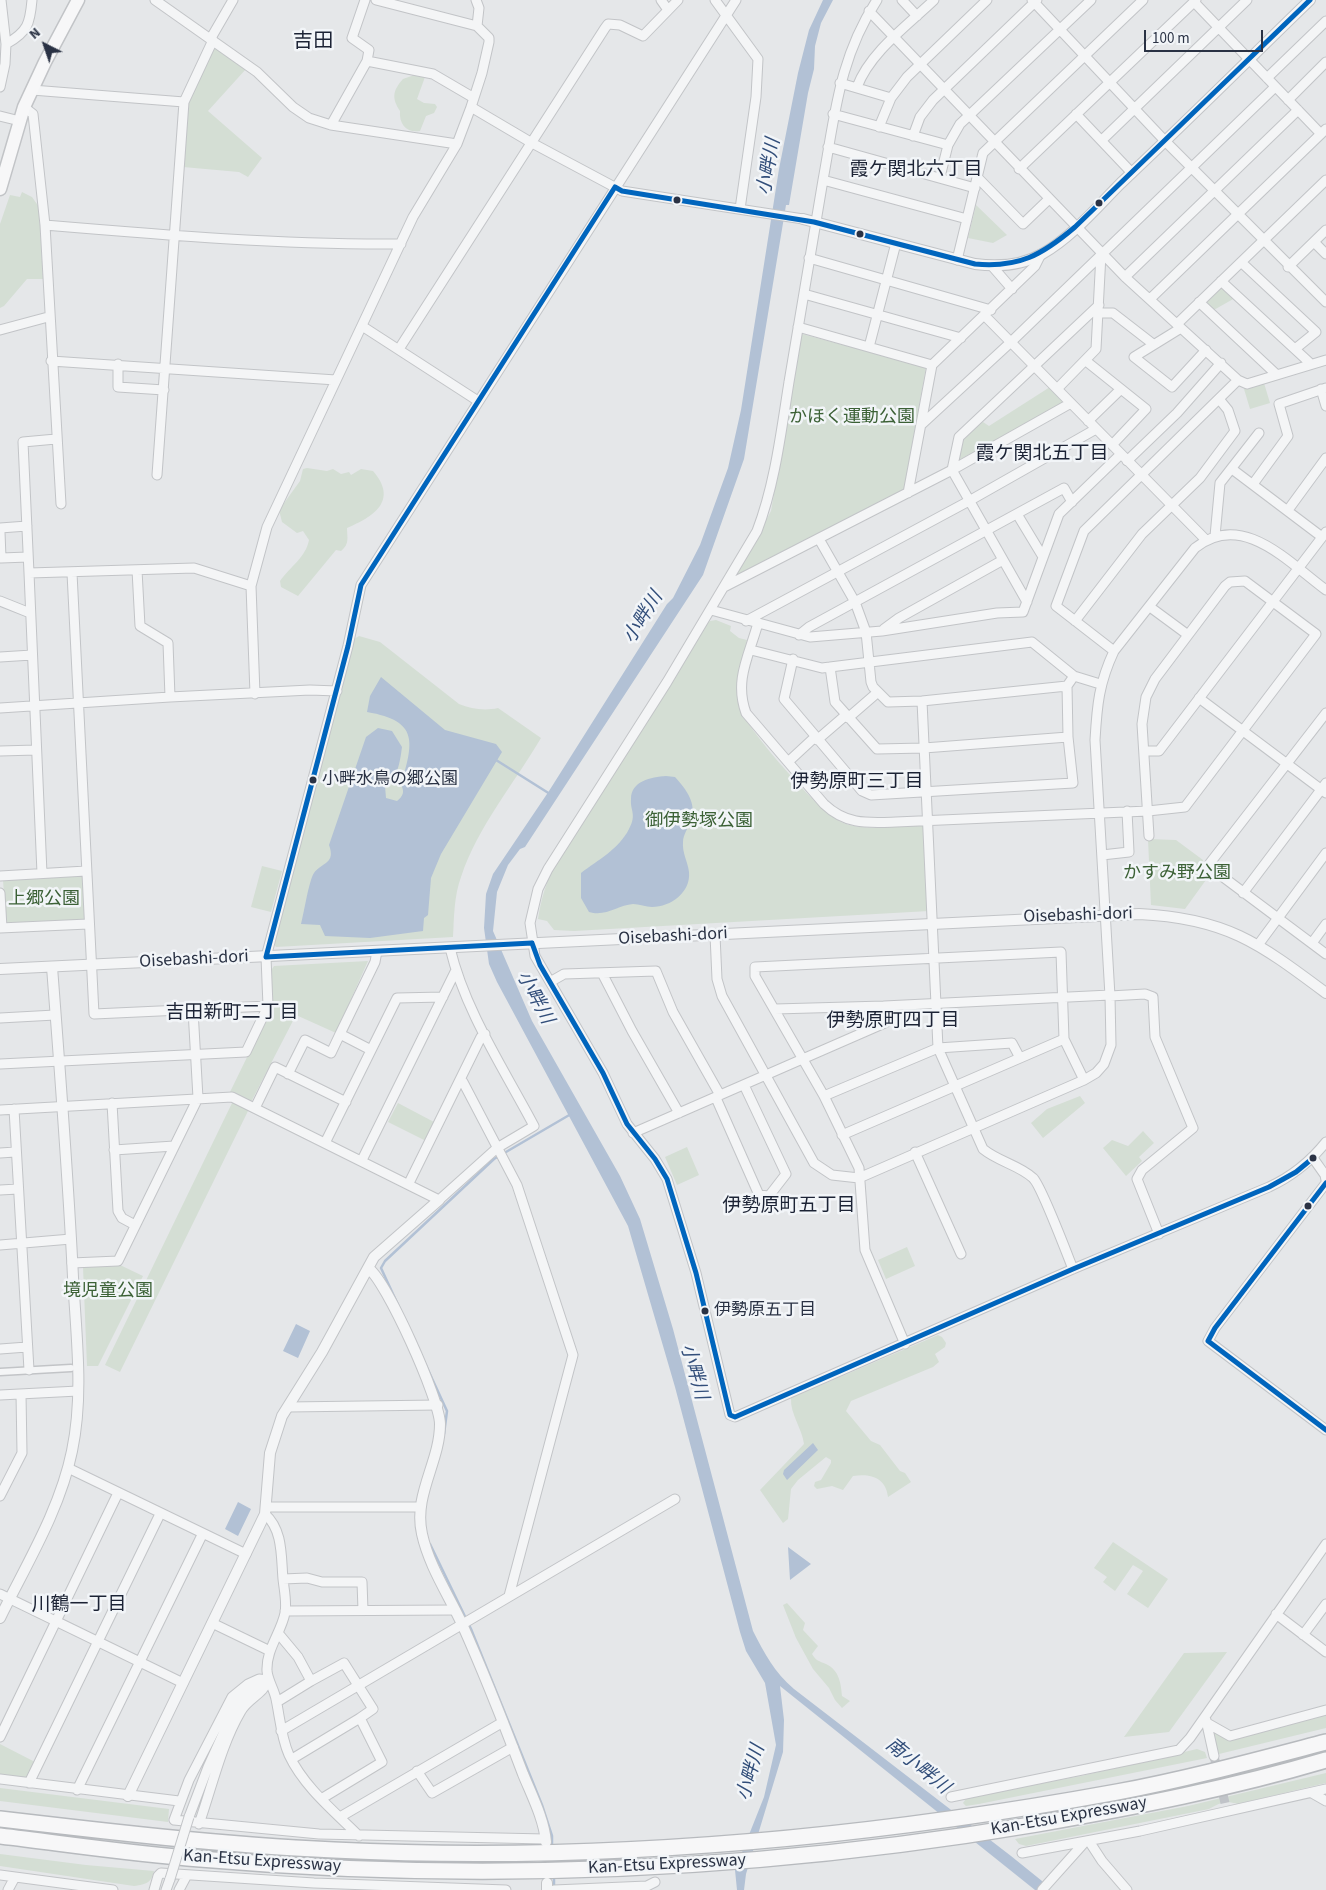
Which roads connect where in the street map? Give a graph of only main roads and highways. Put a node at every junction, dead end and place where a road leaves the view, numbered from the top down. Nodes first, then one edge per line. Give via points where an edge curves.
1 (78, 0) edge
2 (0, 189) edge
3 (1326, 1742) edge
4 (1326, 1760) edge
5 (0, 1819) edge
6 (0, 1836) edge

1 - 2 main road via 24,107
3 - 5 highway, Kan-Etsu Expressway via 1120,1791 971,1816 874,1830 646,1849 438,1853 335,1850 221,1843
4 - 6 highway, Kan-Etsu Expressway via 1111,1811 991,1832 766,1860 648,1868 334,1867 201,1859

